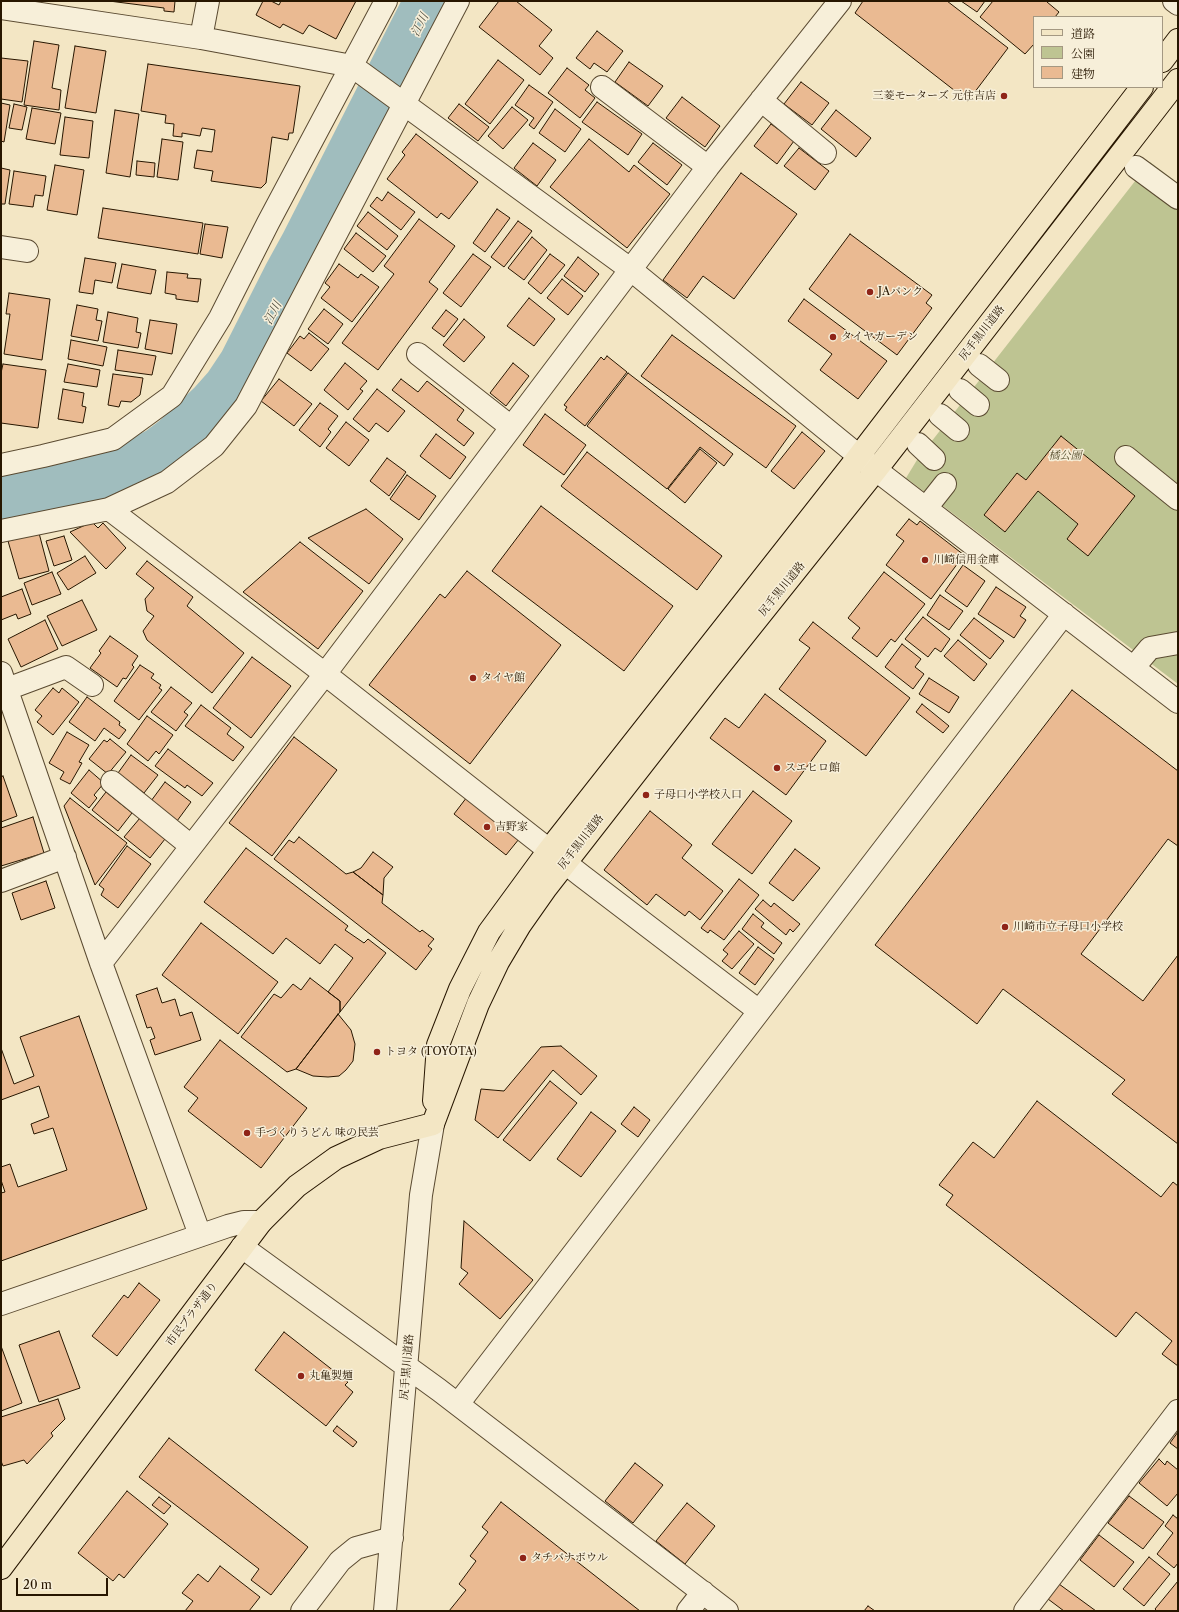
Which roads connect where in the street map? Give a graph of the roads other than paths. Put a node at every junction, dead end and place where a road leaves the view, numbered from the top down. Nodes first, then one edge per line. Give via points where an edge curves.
1 (208, 1) edge
2 (386, 1) edge
3 (458, 1) edge
4 (840, 1) edge
5 (1174, 1) edge
6 (1178, 4) edge
7 (1, 8) edge
8 (201, 38) junction
9 (1178, 40) edge
10 (1163, 60) edge
11 (352, 66) junction
12 (1178, 80) edge
13 (602, 87) dead end
14 (1141, 88) edge
15 (761, 100) junction
16 (405, 104) junction
17 (825, 153) dead end
18 (708, 167) junction
19 (1136, 167) dead end
20 (1178, 198) edge
21 (1, 246) edge
22 (27, 251) dead end
23 (630, 269) junction
24 (418, 354) dead end
25 (979, 365) dead end
26 (998, 380) dead end
27 (960, 390) dead end
28 (978, 405) dead end
29 (940, 415) dead end
30 (511, 427) junction
31 (958, 430) dead end
32 (918, 444) dead end
33 (859, 456) junction
34 (1126, 457) dead end
35 (934, 458) dead end
36 (1, 465) edge
37 (876, 470) junction
38 (944, 484) dead end
39 (1178, 499) edge
40 (926, 508) junction
41 (109, 509) junction
42 (1, 531) edge
43 (1064, 614) junction
44 (1178, 643) edge
45 (1134, 667) junction
46 (325, 674) junction
47 (4, 681) edge
48 (92, 685) dead end
49 (1178, 702) edge
50 (112, 782) dead end
51 (191, 846) junction
52 (557, 856) junction
53 (65, 857) junction
54 (1, 881) edge
55 (101, 963) junction
56 (760, 1012) junction
57 (433, 1124) junction
58 (262, 1222) junction
59 (200, 1235) junction
60 (242, 1247) junction
61 (1, 1304) edge
62 (407, 1366) junction
63 (458, 1404) junction
64 (1178, 1412) edge
65 (392, 1538) junction
66 (1, 1568) edge
67 (702, 1592) junction
68 (302, 1611) edge
69 (385, 1611) edge
70 (688, 1611) edge
71 (727, 1611) edge
72 (1026, 1611) edge

1 - 8 street
2 - 11 street
3 - 16 street
4 - 15 street
5 - 6 street
7 - 8 street
8 - 11 street
9 - 10 main road
11 - 16 street
11 - 36 street via 220,318 172,396 112,439
12 - 37 main road, 尻手黒川道路
13 - 18 street
14 - 33 main road, 尻手黒川道路
15 - 17 street
15 - 18 street
16 - 23 street
16 - 41 street via 246,406 214,446 168,482
18 - 23 street
19 - 20 street
21 - 22 street
23 - 30 street
23 - 33 street
24 - 30 street
25 - 26 street
27 - 28 street
29 - 31 street
30 - 46 street
32 - 35 street
33 - 37 street
33 - 52 main road, 尻手黒川道路
34 - 39 street
37 - 40 street
37 - 52 main road, 尻手黒川道路
38 - 40 street
40 - 43 street
41 - 42 street
41 - 46 street
43 - 45 street
43 - 56 street
44 - 45 street via 1150,648
45 - 49 street
46 - 51 street
46 - 52 street
47 - 48 street via 66,667
47 - 53 street
50 - 51 street
51 - 55 street
52 - 56 street
52 - 57 main road, 尻手黒川道路 via 489,932 460,990 438,1045
53 - 54 street
53 - 55 street
55 - 59 street
56 - 63 street
57 - 58 main road, 市民プラザ通り via 379,1138 336,1158 297,1186
57 - 62 street, 尻手黒川道路 via 421,1196
58 - 59 street via 244,1222
58 - 60 main road, 市民プラザ通り
59 - 61 street
60 - 62 street
60 - 66 main road, 市民プラザ通り
62 - 63 street
62 - 65 street, 尻手黒川道路
63 - 67 street
64 - 72 street
65 - 68 street via 356,1548 340,1561
65 - 69 street, 尻手黒川道路
67 - 70 street
67 - 71 street

